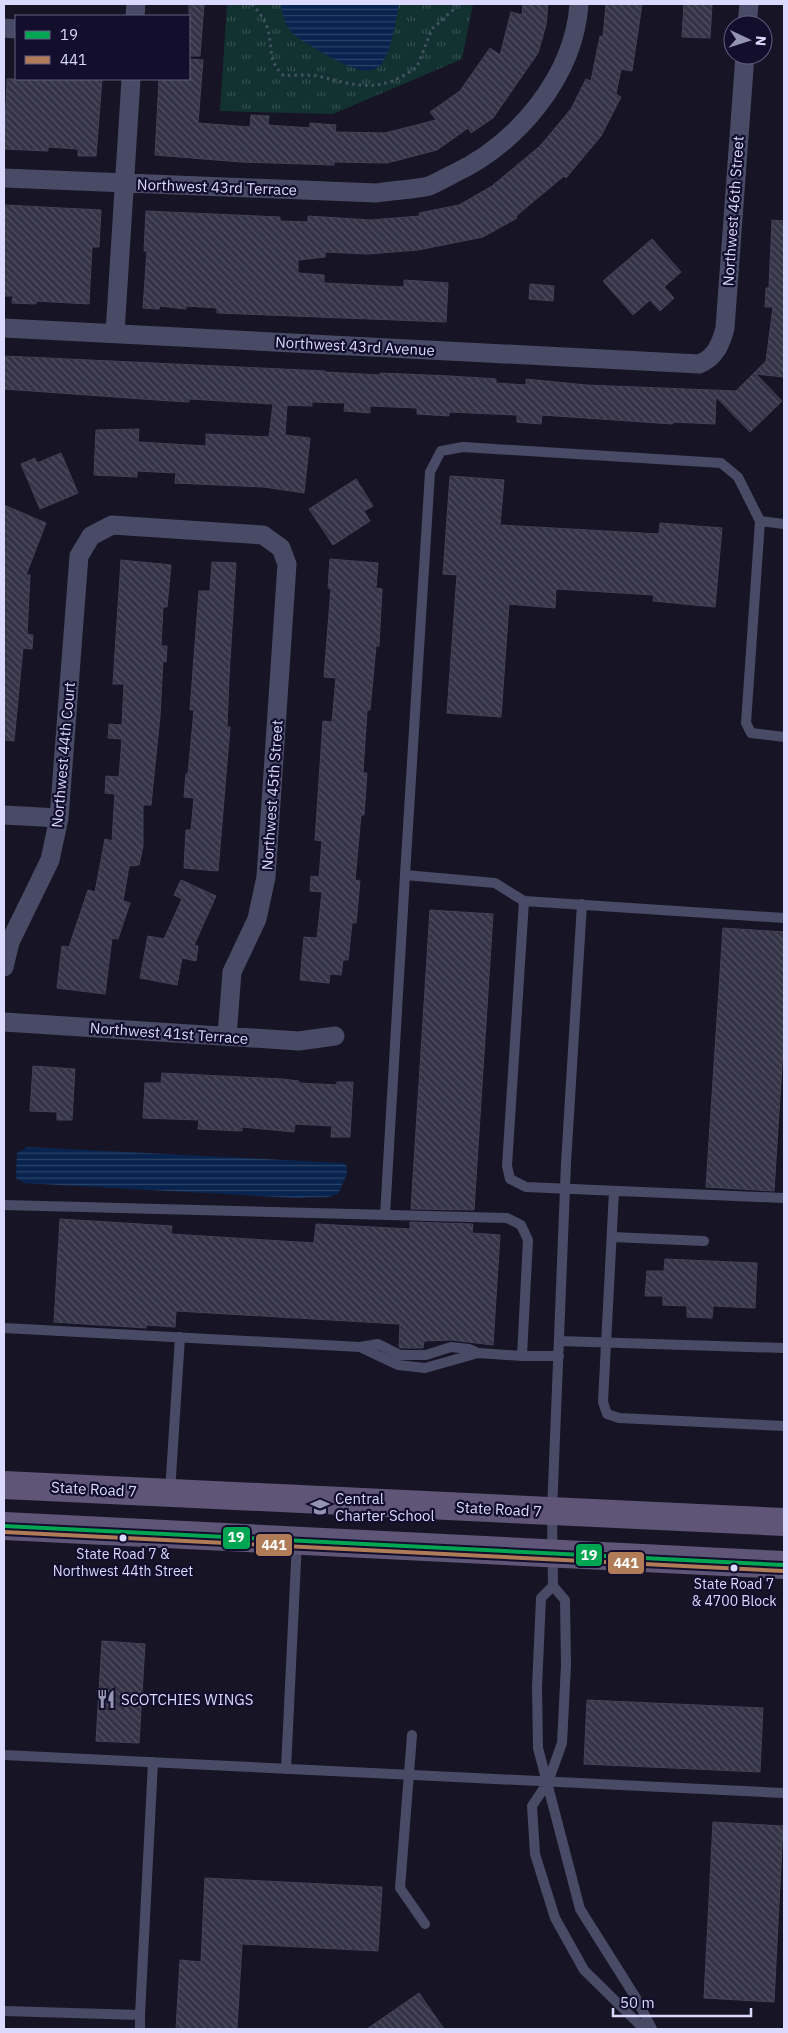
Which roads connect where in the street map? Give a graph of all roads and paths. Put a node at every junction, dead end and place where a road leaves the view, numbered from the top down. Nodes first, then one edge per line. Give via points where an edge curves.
1 (252, 4) edge
2 (457, 4) edge
3 (579, 4) edge
4 (744, 65) edge
5 (131, 80) edge
6 (4, 178) edge
7 (125, 184) junction
8 (4, 328) edge
9 (115, 333) junction
10 (706, 362) joint
11 (760, 521) junction
12 (784, 524) edge
13 (281, 548) joint
14 (784, 737) edge
15 (4, 815) edge
16 (59, 818) junction
17 (405, 875) junction
18 (524, 901) junction
19 (582, 904) junction
20 (784, 918) edge
21 (4, 967) edge
22 (4, 1022) edge
23 (227, 1036) junction
24 (335, 1036) dead end
25 (565, 1189) junction
26 (614, 1191) junction
27 (784, 1198) edge
28 (4, 1205) edge
29 (385, 1215) junction
30 (612, 1237) junction
31 (704, 1241) dead end
32 (4, 1328) edge
33 (180, 1337) junction
34 (559, 1340) junction
35 (606, 1342) junction
36 (784, 1348) edge
37 (522, 1356) junction
38 (559, 1356) junction
39 (784, 1426) edge
40 (4, 1485) edge
41 (170, 1493) junction
42 (552, 1512) junction
43 (784, 1522) edge
44 (4, 1526) edge
45 (297, 1540) junction
46 (552, 1553) junction
47 (784, 1565) edge
48 (553, 1586) junction
49 (412, 1735) dead end
50 (4, 1755) edge
51 (154, 1762) junction
52 (286, 1769) junction
53 (409, 1775) junction
54 (548, 1782) junction
55 (784, 1793) edge
56 (425, 1924) dead end
57 (4, 2011) edge
58 (140, 2015) junction
59 (140, 2029) edge
60 (644, 2029) edge
61 (652, 2029) edge

1 - 2 path via 268,29 274,67 283,75 316,76 352,86 389,82 417,67 432,28
3 - 7 street, Northwest 43rd Terrace via 569,50 548,92 514,134 476,164 429,186 376,193
4 - 10 street, Northwest 46th Street via 725,328 718,349
5 - 7 street
6 - 7 street, Northwest 43rd Terrace
7 - 9 street
8 - 9 street, Northwest 43rd Avenue
9 - 10 street, Northwest 43rd Avenue via 684,365
11 - 12 lane
11 - 14 lane via 746,723 751,733
11 - 17 lane via 738,477 721,463 463,447 441,450 430,472
13 - 16 street, Northwest 44th Court via 264,535 112,525 91,536 79,556
13 - 23 street, Northwest 45th Street via 287,564 266,877 257,919 232,972
15 - 16 street
16 - 21 street, Northwest 44th Court via 50,860 10,942
17 - 18 lane via 495,883
17 - 29 lane
18 - 19 lane
18 - 25 lane via 507,1166 510,1180 526,1187
19 - 20 lane
19 - 25 lane
22 - 23 street, Northwest 41st Terrace
23 - 24 street, Northwest 41st Terrace via 299,1041
25 - 26 lane
25 - 34 lane
26 - 27 lane
26 - 30 lane
28 - 29 lane
29 - 37 lane via 506,1218 521,1225 528,1240
30 - 31 lane
30 - 35 lane
32 - 33 lane
33 - 37 lane via 360,1347 398,1365 425,1368 478,1353
33 - 41 lane
34 - 35 lane
34 - 38 lane
35 - 36 lane
35 - 39 lane via 603,1402 607,1414 619,1418
37 - 38 lane
38 - 42 lane
40 - 41 main road, State Road 7
41 - 42 main road, State Road 7
42 - 43 main road, State Road 7
42 - 46 lane
44 - 45 main road
45 - 46 main road
45 - 52 lane
46 - 47 main road
46 - 48 lane
48 - 54 lane via 541,1598 537,1687 538,1748
48 - 54 lane via 565,1600 566,1665 562,1743
49 - 53 lane
50 - 51 lane
51 - 52 lane
51 - 58 lane
52 - 53 lane
53 - 54 lane
53 - 56 lane via 400,1888
54 - 55 lane
54 - 60 lane via 532,1806 535,1854 555,1918 584,1970
54 - 61 lane via 580,1909
57 - 58 lane
58 - 59 lane

